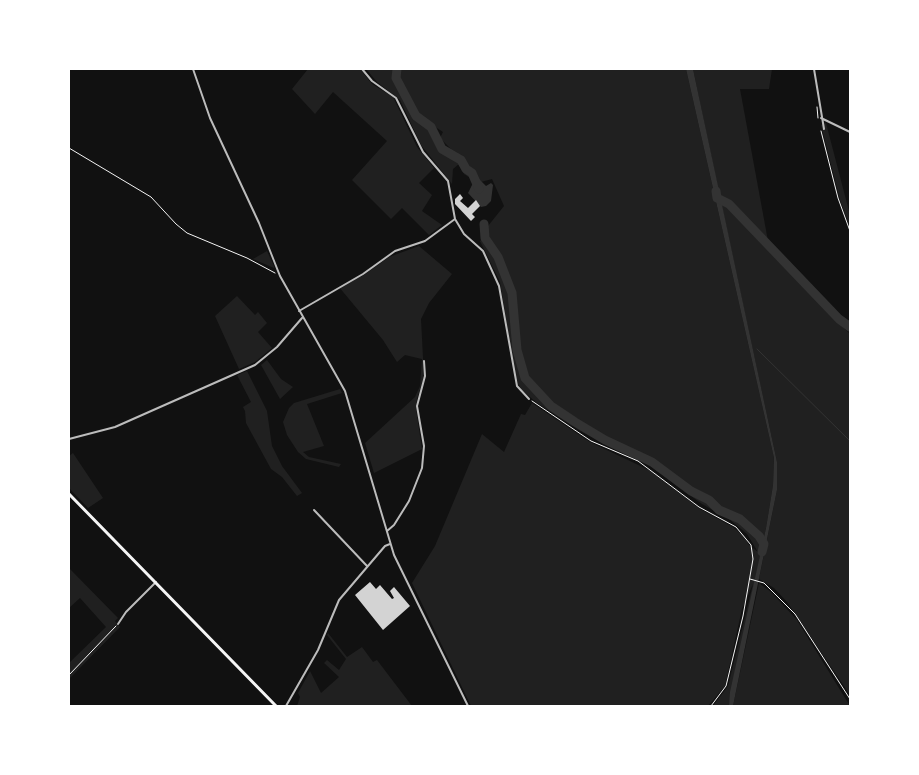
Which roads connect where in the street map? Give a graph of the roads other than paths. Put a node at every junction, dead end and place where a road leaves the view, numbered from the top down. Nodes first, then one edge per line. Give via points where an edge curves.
1 (193, 69) edge
2 (362, 69) edge
3 (814, 69) edge
4 (821, 118) junction
5 (824, 129) dead end
6 (850, 132) edge
7 (455, 219) junction
8 (299, 311) junction
9 (302, 317) junction
10 (424, 361) dead end
11 (529, 399) road end
12 (69, 439) edge
13 (69, 494) edge
14 (314, 510) dead end
15 (386, 532) junction
16 (390, 544) junction
17 (367, 566) junction
18 (156, 582) junction
19 (118, 624) road end
20 (276, 706) edge
21 (286, 706) edge
22 (468, 706) edge

1 - 8 street via 210,118 259,222 280,276
2 - 7 street via 372,81 396,98 422,152 448,181
3 - 4 street
4 - 5 street
4 - 6 street
7 - 8 street via 425,241 396,251
7 - 11 street via 464,234 483,251 499,286 517,386
8 - 9 street
9 - 12 street via 277,347 255,365 115,427
9 - 15 street via 345,391 380,502
10 - 15 street via 425,376 418,406 424,446 422,468 409,501
13 - 18 main road
14 - 17 street
15 - 16 street
16 - 17 street
16 - 22 street
17 - 21 street via 334,609 318,650
18 - 19 street
18 - 20 main road

